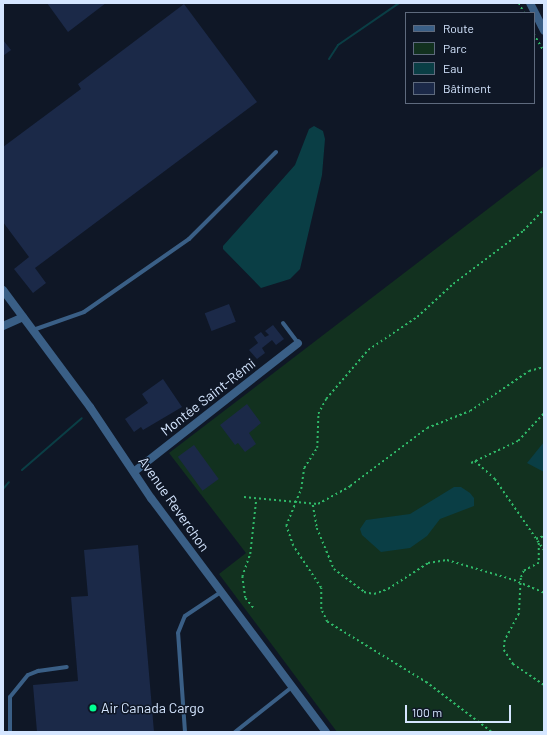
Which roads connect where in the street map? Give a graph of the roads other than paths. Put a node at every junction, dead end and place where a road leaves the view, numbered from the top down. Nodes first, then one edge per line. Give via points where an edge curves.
1 (530, 3) edge
2 (534, 12) edge
3 (535, 13) edge
4 (544, 31) edge
5 (276, 152) dead end
6 (3, 290) edge
7 (24, 317) junction
8 (283, 322) dead end
9 (3, 326) edge
10 (33, 330) junction
11 (298, 342) joint
12 (135, 471) junction
13 (221, 592) junction
14 (67, 667) dead end
15 (292, 687) junction
16 (10, 732) edge
17 (185, 732) edge
18 (235, 732) edge
19 (326, 732) edge

1 - 2 street
3 - 4 street
5 - 10 lane via 189,239 84,312
6 - 7 street, Avenue Reverchon
7 - 9 street
7 - 10 street, Avenue Reverchon
8 - 11 lane
10 - 12 street, Avenue Reverchon
11 - 12 street, Montée Saint-Rémi
12 - 13 street, Avenue Reverchon
13 - 15 street, Avenue Reverchon
13 - 17 lane via 185,616 178,633
14 - 16 lane via 28,675 10,697
15 - 18 lane
15 - 19 street, Avenue Reverchon

